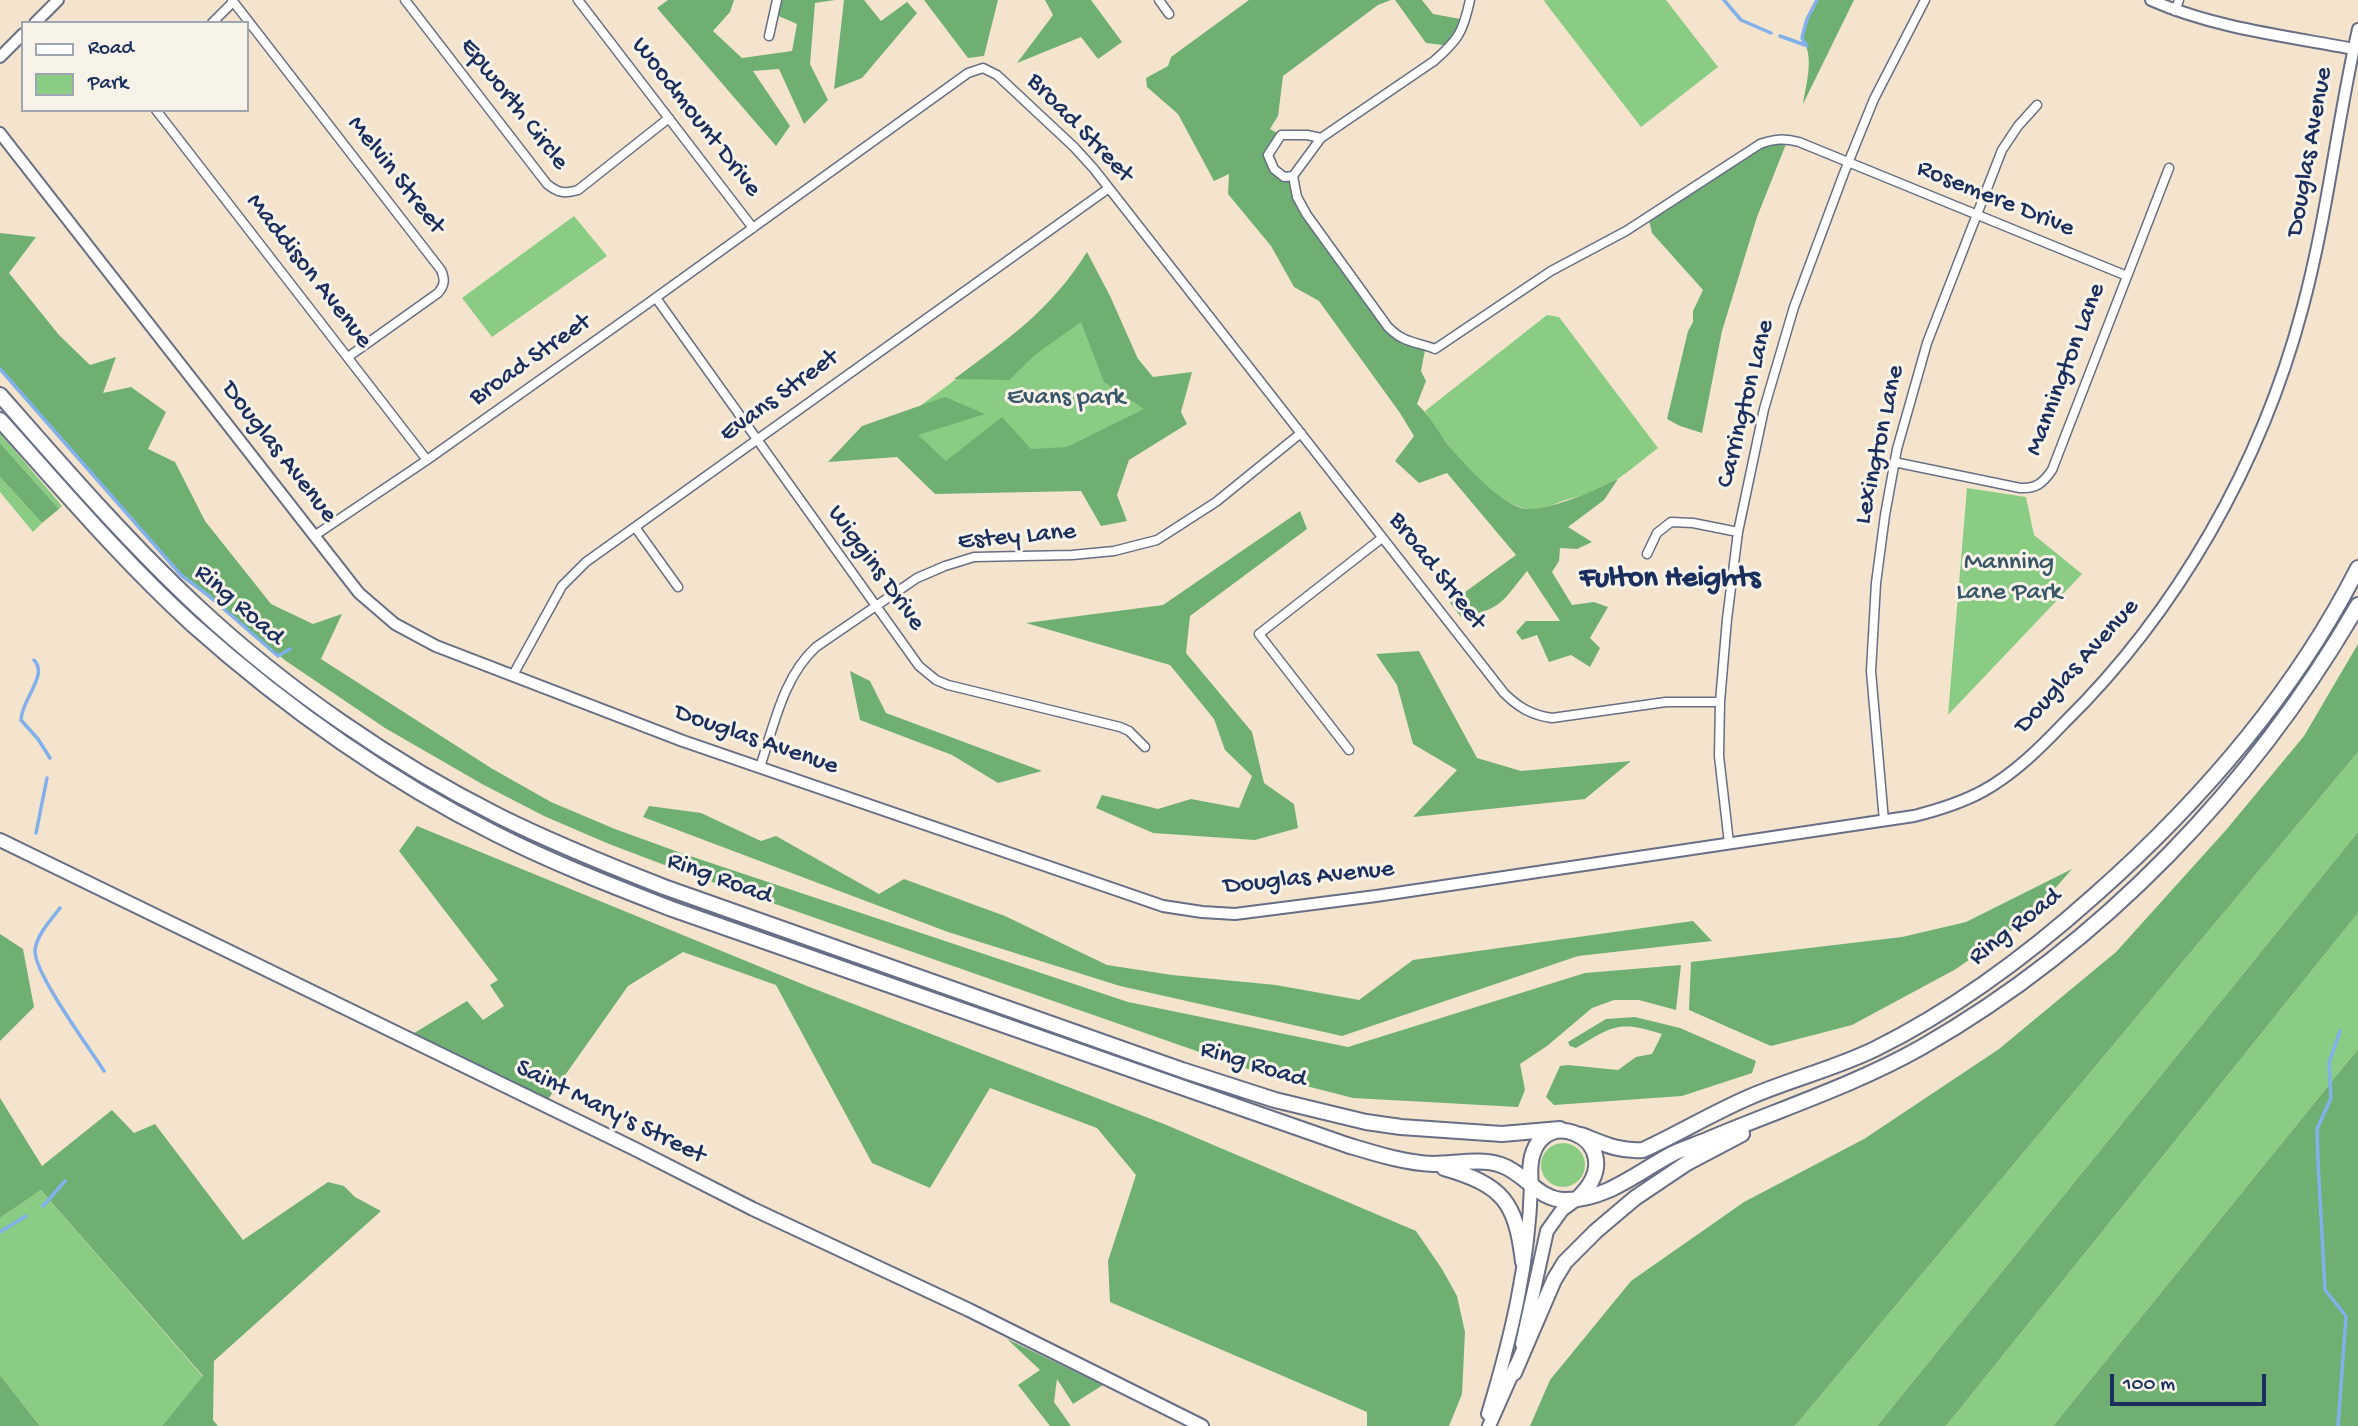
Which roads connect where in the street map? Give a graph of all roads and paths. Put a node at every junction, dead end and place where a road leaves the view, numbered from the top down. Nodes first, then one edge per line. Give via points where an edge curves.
1 (58, 0) edge
2 (405, 0) edge
3 (579, 0) edge
4 (777, 0) edge
5 (1159, 0) edge
6 (1470, 0) edge
7 (1925, 0) edge
8 (2151, 0) edge
9 (232, 1) edge
10 (2177, 5) edge
11 (1169, 13) dead end
12 (37, 21) edge
13 (214, 21) edge
14 (248, 21) edge
15 (248, 22) edge
16 (2358, 29) edge
17 (21, 36) edge
18 (769, 36) dead end
19 (2354, 48) junction
20 (0, 57) edge
21 (2037, 105) dead end
22 (158, 112) edge
23 (669, 118) junction
24 (0, 133) edge
25 (1321, 138) junction
26 (1849, 162) junction
27 (2169, 168) dead end
28 (1293, 176) junction
29 (1109, 188) junction
30 (1976, 216) junction
31 (753, 228) junction
32 (2127, 276) junction
33 (656, 298) junction
34 (348, 357) junction
35 (0, 395) edge
36 (0, 420) edge
37 (1301, 433) junction
38 (757, 439) junction
39 (427, 460) junction
40 (1894, 462) junction
41 (635, 527) junction
42 (1738, 532) junction
43 (314, 536) junction
44 (1382, 538) junction
45 (1647, 554) dead end
46 (2358, 568) edge
47 (678, 587) dead end
48 (2358, 605) edge
49 (875, 606) junction
50 (513, 675) junction
51 (1720, 702) junction
52 (1145, 747) dead end
53 (1349, 750) dead end
54 (760, 767) junction
55 (1884, 821) junction
56 (0, 839) edge
57 (1729, 843) junction
58 (1838, 1087) junction
59 (1560, 1129) junction
60 (1581, 1135) junction
61 (1430, 1164) junction
62 (1531, 1185) junction
63 (1577, 1199) junction
64 (1523, 1262) junction
65 (1514, 1373) junction
66 (1202, 1426) edge
67 (1487, 1426) edge

1 - 12 street
2 - 23 street, Epworth Circle via 556,192 578,190
3 - 23 street, Woodmount Drive
4 - 18 street
5 - 11 street
6 - 25 street via 1460,36 1451,47
7 - 26 street, Carrington Lane via 1874,99
8 - 10 street
9 - 13 street
9 - 14 street, Melvin Street
10 - 19 street via 2246,29
15 - 34 street, Melvin Street via 444,278 438,293
16 - 19 street, Douglas Avenue
17 - 20 street
19 - 55 street, Douglas Avenue via 2314,260 2289,353 2254,446 2189,569 2108,677 2013,771 1947,807
21 - 30 street, Lexington Lane via 2002,150
22 - 34 street, Maddison Avenue
23 - 31 street, Woodmount Drive
24 - 43 street, Douglas Avenue
25 - 28 street
25 - 28 street via 1281,135 1274,143 1268,155 1274,169 1284,177
26 - 28 street, Rosemere Drive via 1788,139 1760,145 1626,231 1551,271 1435,349 1409,343 1388,327 1307,215
26 - 30 street, Rosemere Drive
26 - 42 street, Carrington Lane via 1778,358
27 - 32 street, Mannington Lane
29 - 31 street, Broad Street via 1034,108 983,68 968,73
29 - 37 street, Broad Street
29 - 38 street, Evans Street
30 - 32 street, Rosemere Drive
30 - 40 street, Lexington Lane via 1927,343
31 - 33 street, Broad Street
32 - 40 street, Mannington Lane via 2044,481 2033,489 2020,488
33 - 38 street, Wiggins Drive
33 - 39 street, Broad Street
34 - 39 street, Maddison Avenue
35 - 59 highway, Ring Road via 137,546 260,660 336,718 498,816 664,887 1275,1100 1401,1127 1502,1134
36 - 61 highway, Ring Road via 123,557 254,677 355,751 496,835 685,913 1347,1145
37 - 44 street, Broad Street
37 - 49 street, Estey Lane via 1216,502 1157,540 1072,555 974,557 918,578
38 - 41 street, Evans Street
38 - 49 street, Wiggins Drive
39 - 43 street, Broad Street
40 - 55 street, Lexington Lane via 1877,583 1871,671
41 - 47 street
41 - 50 street, Evans Street via 586,562 562,586
42 - 45 street via 1671,522 1657,533
42 - 51 street, Carrington Lane
43 - 50 street, Douglas Avenue via 359,593 395,624 436,646
44 - 51 street, Broad Street via 1504,693 1526,711 1552,718 1666,702
44 - 53 street via 1259,634
46 - 60 highway, Ring Road via 2286,687 2219,773 2127,867 2007,968 1874,1049 1750,1097 1643,1150 1615,1149
48 - 58 highway, Ring Road via 2307,689 2263,748 2127,893 2052,959 1983,1010 1919,1049
49 - 52 street, Wiggins Drive via 919,666 936,680 1120,727
49 - 54 street, Estey Lane via 816,647 797,668
50 - 54 street, Douglas Avenue
51 - 57 street, Carrington Lane via 1719,756
54 - 57 street, Douglas Avenue via 1163,906 1202,912 1235,914
55 - 57 street, Douglas Avenue
56 - 66 main road, Saint Mary's Street
58 - 63 highway, Ring Road via 1673,1154 1600,1195
58 - 65 highway via 1687,1163 1596,1231 1554,1280
59 - 60 highway
59 - 62 highway via 1534,1148 1529,1164
60 - 63 highway via 1597,1161 1591,1184
61 - 62 highway, Ring Road via 1497,1163
61 - 64 highway via 1470,1176 1505,1200 1515,1218
62 - 63 highway via 1557,1199
62 - 64 main road via 1530,1232
63 - 65 main road via 1547,1231
64 - 67 main road via 1513,1326
65 - 67 main road

